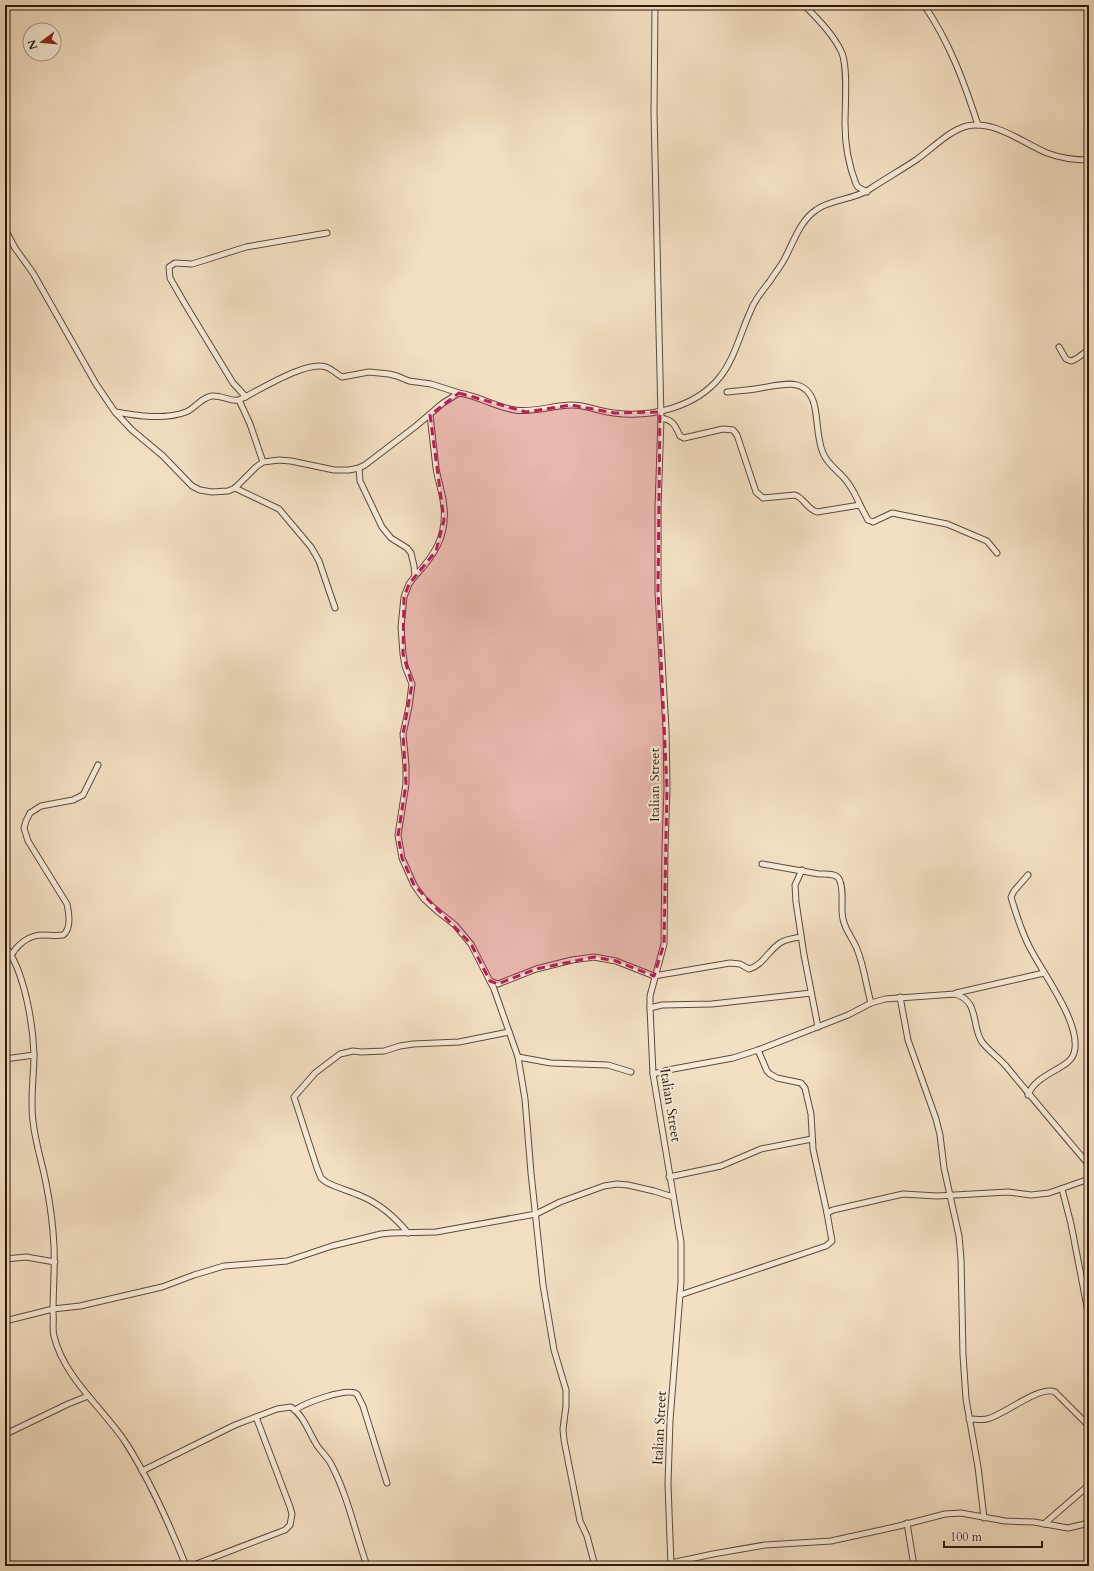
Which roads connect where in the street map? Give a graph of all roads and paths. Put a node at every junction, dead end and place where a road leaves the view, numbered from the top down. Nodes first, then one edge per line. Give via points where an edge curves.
1 (656, 5) edge
2 (804, 5) edge
3 (924, 5) edge
4 (978, 125) junction
5 (1089, 160) edge
6 (867, 192) junction
7 (5, 229) edge
8 (327, 233) dead end
9 (1059, 347) dead end
10 (1089, 350) edge
11 (727, 392) dead end
12 (459, 393) junction
13 (246, 397) junction
14 (239, 400) junction
15 (115, 412) junction
16 (660, 412) junction
17 (430, 415) junction
18 (660, 418) junction
19 (263, 462) junction
20 (360, 468) junction
21 (235, 488) junction
22 (860, 505) junction
23 (997, 553) dead end
24 (415, 576) junction
25 (335, 608) dead end
26 (98, 765) dead end
27 (762, 864) dead end
28 (802, 870) junction
29 (1028, 875) dead end
30 (801, 937) junction
31 (5, 946) edge
32 (12, 954) junction
33 (1044, 973) junction
34 (654, 976) junction
35 (490, 982) junction
36 (811, 993) junction
37 (955, 994) junction
38 (900, 997) junction
39 (871, 1003) junction
40 (650, 1008) junction
41 (818, 1026) junction
42 (509, 1032) junction
43 (758, 1050) junction
44 (34, 1055) junction
45 (518, 1057) junction
46 (5, 1059) edge
47 (632, 1072) dead end
48 (653, 1074) junction
49 (1028, 1095) junction
50 (812, 1138) junction
51 (1089, 1165) edge
52 (669, 1178) junction
53 (1089, 1179) edge
54 (1062, 1189) junction
55 (950, 1195) junction
56 (673, 1197) junction
57 (827, 1213) junction
58 (536, 1214) junction
59 (408, 1233) junction
60 (5, 1259) edge
61 (54, 1262) junction
62 (680, 1295) junction
63 (54, 1309) junction
64 (1089, 1317) edge
65 (5, 1321) edge
66 (88, 1396) junction
67 (295, 1410) junction
68 (256, 1417) junction
69 (969, 1419) junction
70 (1089, 1426) edge
71 (5, 1432) edge
72 (142, 1471) junction
73 (387, 1483) dead end
74 (1089, 1485) edge
75 (984, 1518) junction
76 (907, 1523) junction
77 (1089, 1523) edge
78 (1044, 1524) junction
79 (671, 1565) edge
80 (186, 1566) edge
81 (192, 1566) edge
82 (367, 1566) edge
83 (595, 1566) edge
84 (914, 1566) edge

1 - 16 street, Italian Street via 654,114
2 - 6 street via 824,26 842,54 848,150 856,184 858,188
3 - 4 street via 951,52
4 - 5 street via 1010,135 1049,153
4 - 6 street via 957,129
6 - 16 street via 822,206 810,215 798,232 781,266 751,308 721,376 692,400
7 - 15 street
8 - 13 street via 246,248 192,264 175,263 169,267 170,278 185,304 233,383
9 - 10 street via 1066,359 1071,361
11 - 22 street via 789,383 806,390 814,403 823,455 848,483
12 - 13 street via 389,374 369,372 342,377 321,366 287,375
12 - 16 street via 501,407 526,412 571,405 615,413
12 - 17 street
13 - 14 street
14 - 15 street via 213,396 203,399 187,412 171,416
14 - 19 street
15 - 21 street via 192,486 212,492
16 - 18 street, Italian Street
17 - 20 street
17 - 24 street via 444,508 443,527 436,551
18 - 22 street via 673,422 680,436 684,438 723,429 733,430 737,435 756,492 763,498 799,497 817,512
18 - 34 street, Italian Street via 658,592 667,788 664,944
19 - 20 street via 291,461 334,470
19 - 21 street
20 - 24 street via 360,481 378,520 388,535 411,553
21 - 25 street via 279,509 311,547 319,561
22 - 23 street via 870,522 892,513 947,524 987,541
24 - 35 street via 404,597 401,627 404,660 412,684 403,734 406,784 398,835 402,858 414,885 424,899 455,925 471,944
26 - 32 street via 83,795 73,800 41,806 30,813 26,821 24,828 28,841 67,904 69,923 68,930 63,935 34,937 19,944
27 - 28 street
28 - 30 street via 795,885
28 - 39 street via 838,878 843,921 858,952
29 - 33 street via 1011,897 1022,929
30 - 34 street via 781,942 753,968 730,963
30 - 36 street
31 - 32 street
32 - 44 street via 30,1020
33 - 37 street
33 - 49 street via 1068,1016 1075,1048 1071,1059 1036,1082
34 - 35 street via 616,961 594,957 536,970 498,984
34 - 40 street, Italian Street
35 - 42 street
36 - 40 street
36 - 41 street
37 - 38 street
37 - 49 street via 961,995 971,1005 981,1040
38 - 39 street
38 - 55 street via 908,1040 936,1119
39 - 41 street
40 - 48 street, Italian Street
41 - 43 street
42 - 45 street
42 - 59 street via 458,1042 413,1044 384,1050 340,1054 315,1073 294,1097 321,1178 378,1205 399,1221
43 - 48 street via 733,1058
43 - 50 street via 770,1074 803,1085 811,1114
44 - 46 street
44 - 61 street via 31,1104 46,1184
45 - 47 street via 551,1063 608,1065
45 - 58 street via 526,1099
48 - 52 street, Italian Street
49 - 51 street
50 - 52 street via 761,1149 721,1166
50 - 57 street
52 - 56 street, Italian Street
53 - 54 street
54 - 55 street via 1038,1194 1008,1192
54 - 64 street
55 - 57 street via 903,1194
55 - 69 street via 961,1259 963,1355
56 - 58 street via 618,1184 604,1186 560,1202
56 - 62 street, Italian Street via 681,1242
57 - 62 street via 832,1241 826,1246
58 - 59 street via 436,1232
58 - 83 street via 543,1285 554,1350 566,1390 563,1429 567,1458 580,1520
59 - 63 street via 391,1233 350,1241 287,1261 224,1266 162,1287 80,1306
60 - 61 street via 26,1257
61 - 63 street
62 - 79 street, Italian Street via 670,1420 668,1484
63 - 65 street
63 - 66 street via 54,1334 59,1350
66 - 71 street
66 - 72 street via 117,1430
67 - 68 street via 286,1406
67 - 73 street via 305,1404 349,1391 357,1394
67 - 82 street via 336,1474
68 - 72 street via 234,1425
68 - 81 street via 292,1514 290,1525 285,1530
69 - 70 street via 990,1419 1041,1392 1052,1390
69 - 75 street
72 - 80 street via 165,1513
74 - 78 street
75 - 76 street via 945,1514
75 - 78 street
76 - 79 street via 831,1541 765,1545 713,1554
76 - 84 street
77 - 78 street via 1068,1528

